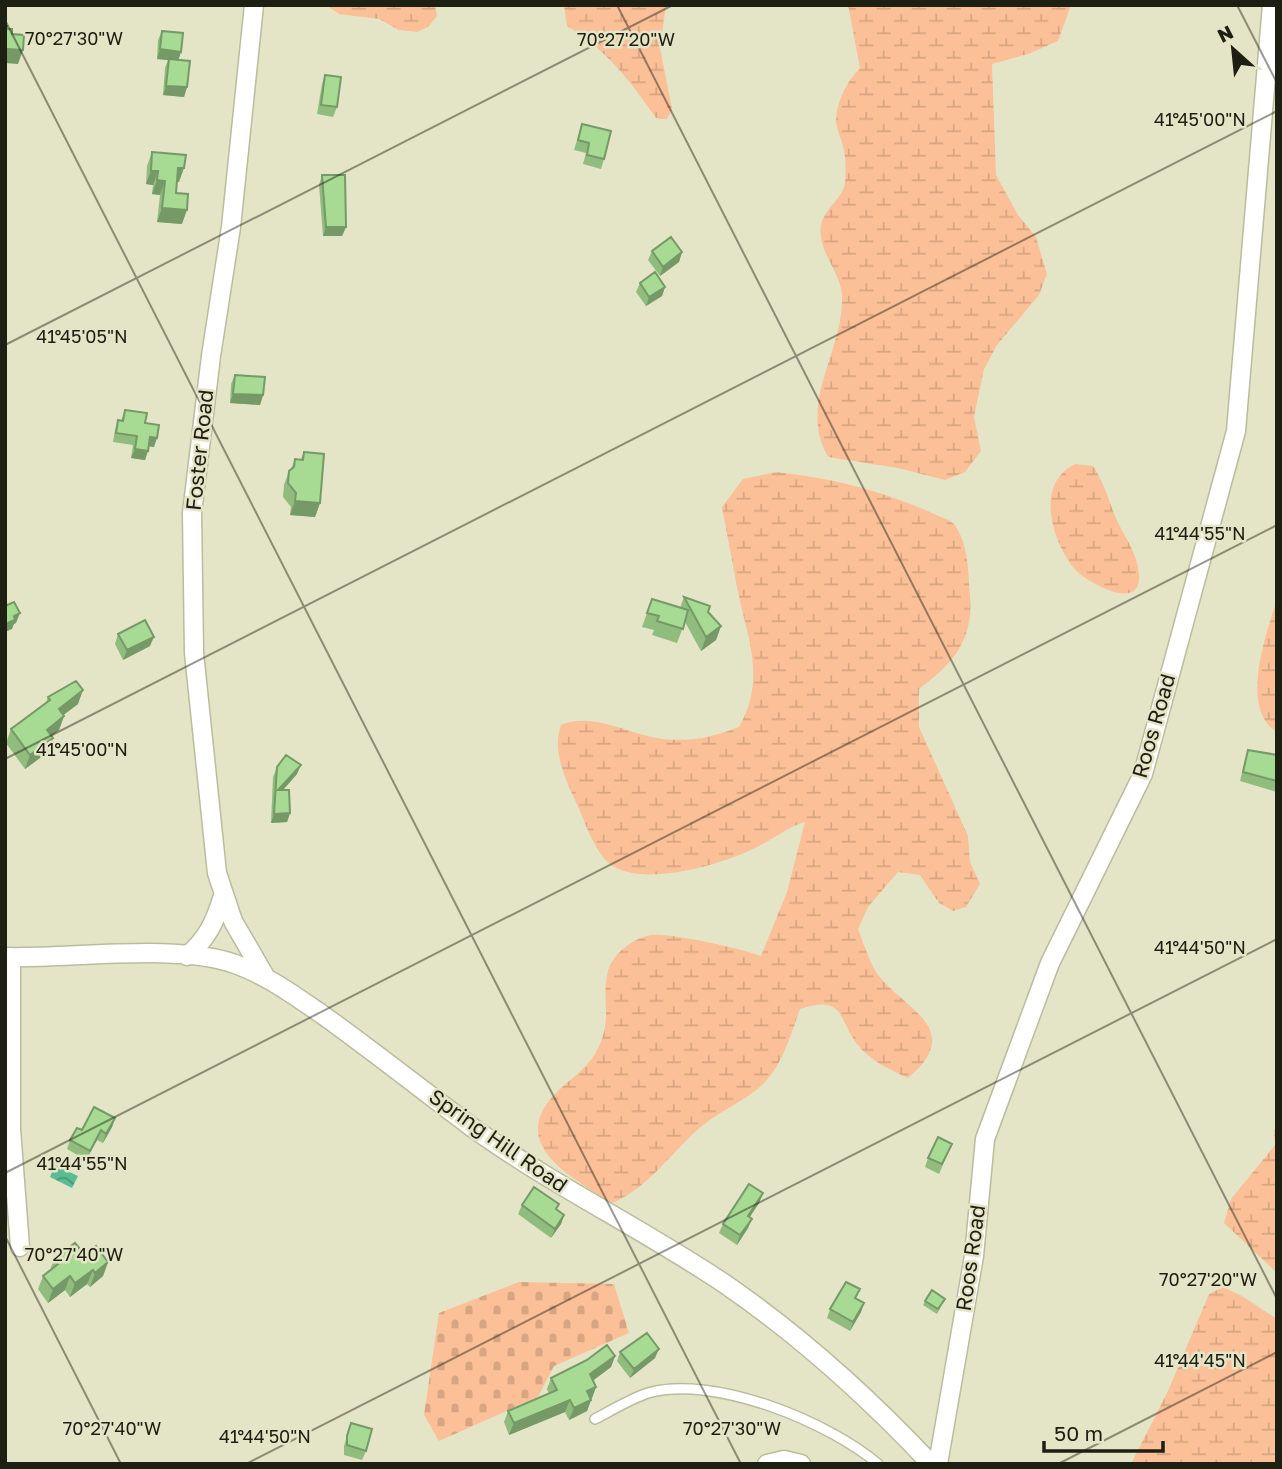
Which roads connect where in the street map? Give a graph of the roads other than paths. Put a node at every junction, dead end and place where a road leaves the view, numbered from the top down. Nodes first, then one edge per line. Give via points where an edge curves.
1 (254, 5) edge
2 (1272, 5) edge
3 (1274, 30) edge
4 (223, 896) junction
5 (187, 956) junction
6 (8, 957) edge
7 (266, 978) junction
8 (20, 1247) dead end
9 (595, 1419) dead end
10 (767, 1464) edge
11 (801, 1464) edge
12 (878, 1464) edge
13 (931, 1464) edge
14 (938, 1464) edge

1 - 4 street, Foster Road via 231,228 192,513 194,653
2 - 3 street, Roos Road
3 - 14 street, Roos Road via 1236,431 1143,774 1050,963 985,1139 974,1256
4 - 5 street via 213,927
4 - 7 street, Foster Road via 244,945
5 - 6 street, Spring Hill Road
5 - 7 street, Spring Hill Road via 232,963
6 - 8 street, Spring Hill Road via 11,1129
7 - 13 street, Spring Hill Road via 366,1045 474,1129 724,1284 817,1356
9 - 12 lane via 649,1393 703,1391 761,1404 796,1418 841,1437
10 - 11 street via 784,1460

